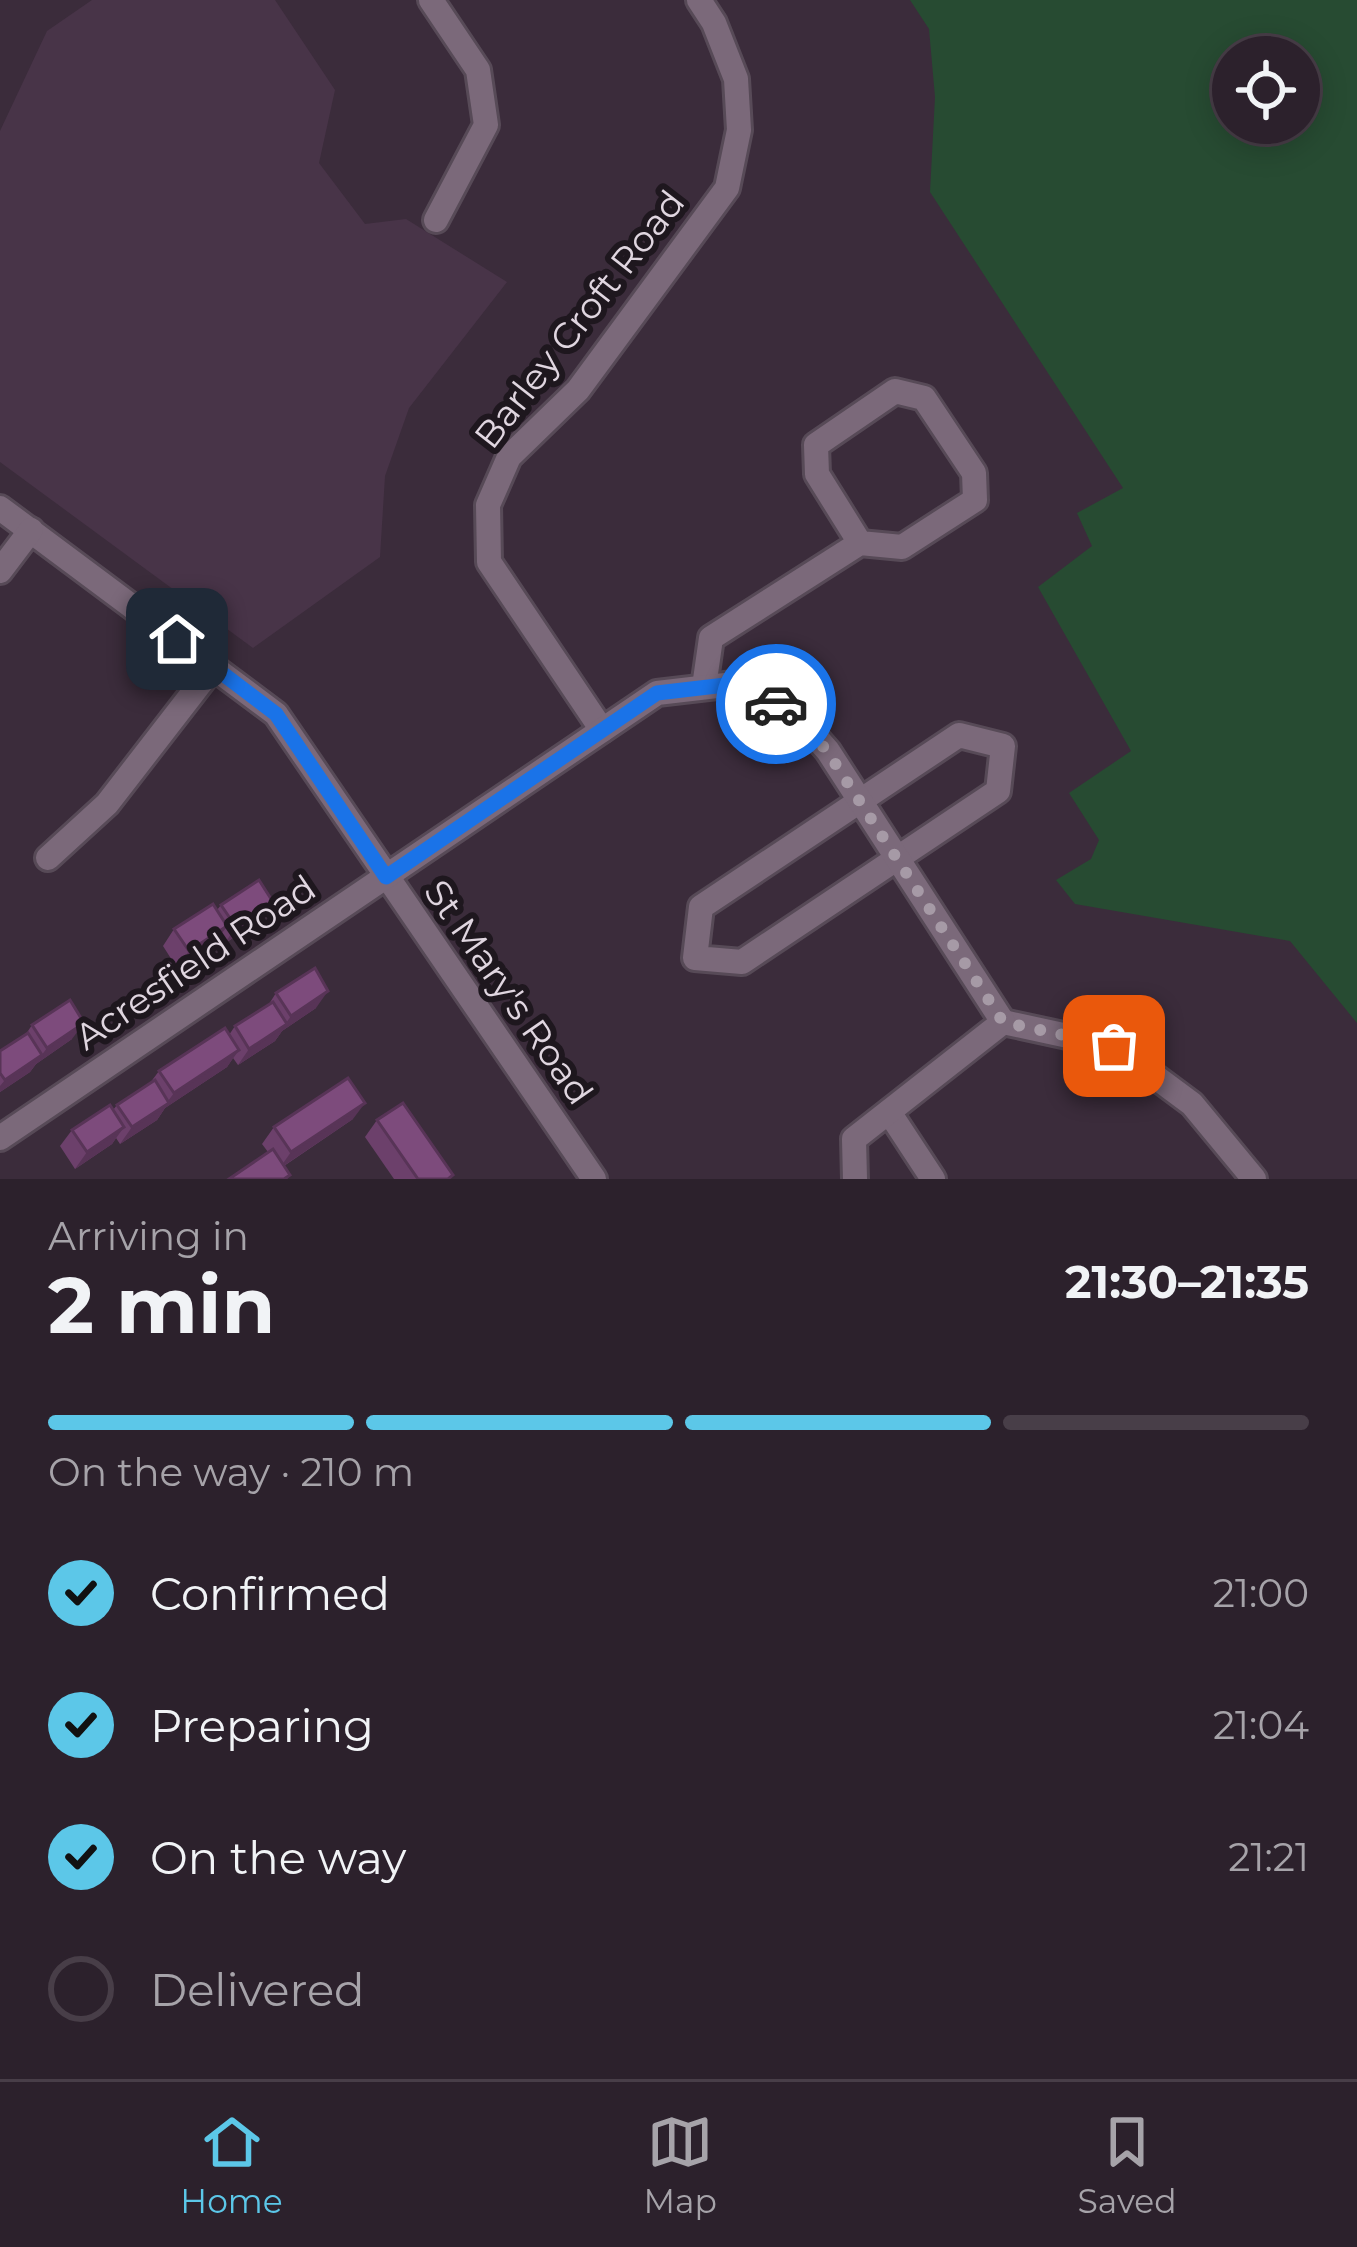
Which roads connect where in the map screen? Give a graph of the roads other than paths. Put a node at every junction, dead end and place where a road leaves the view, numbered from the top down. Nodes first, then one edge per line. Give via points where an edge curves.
1 (430, 0) edge
2 (699, 0) edge
3 (436, 220) dead end
4 (0, 508) edge
5 (31, 530) junction
6 (860, 543) junction
7 (0, 572) edge
8 (213, 667) junction
9 (704, 687) junction
10 (602, 730) junction
11 (860, 800) junction
12 (48, 858) dead end
13 (899, 861) junction
14 (386, 877) junction
15 (1003, 1022) junction
16 (889, 1112) junction
17 (0, 1138) edge
18 (594, 1179) edge
19 (855, 1179) edge
20 (933, 1179) edge
21 (1254, 1179) edge

1 - 3 street via 478,70 486,125
2 - 10 street, Barley Croft Road via 736,79 739,130 727,188 578,389 508,457 488,505 489,562
4 - 5 street, St Mary's Road
5 - 7 street
5 - 8 street, St Mary's Road
6 - 6 street via 817,474 816,445 895,391 924,398 974,472 975,500 902,547
6 - 9 street via 712,638
8 - 12 street via 107,804
8 - 14 street, St Mary's Road via 276,714
9 - 10 street, Acresfield Road via 657,693
9 - 11 street, Acresfield Road via 734,684 794,712
10 - 14 street, Acresfield Road
11 - 13 street, Acresfield Road
11 - 13 street via 959,735 1003,746 998,791
11 - 13 street via 701,907 694,958 742,962
13 - 15 street, Acresfield Road
14 - 17 street, Acresfield Road
14 - 18 street, St Mary's Road
15 - 16 street
15 - 21 street via 1114,1046 1192,1104
16 - 19 street via 854,1139
16 - 20 street

